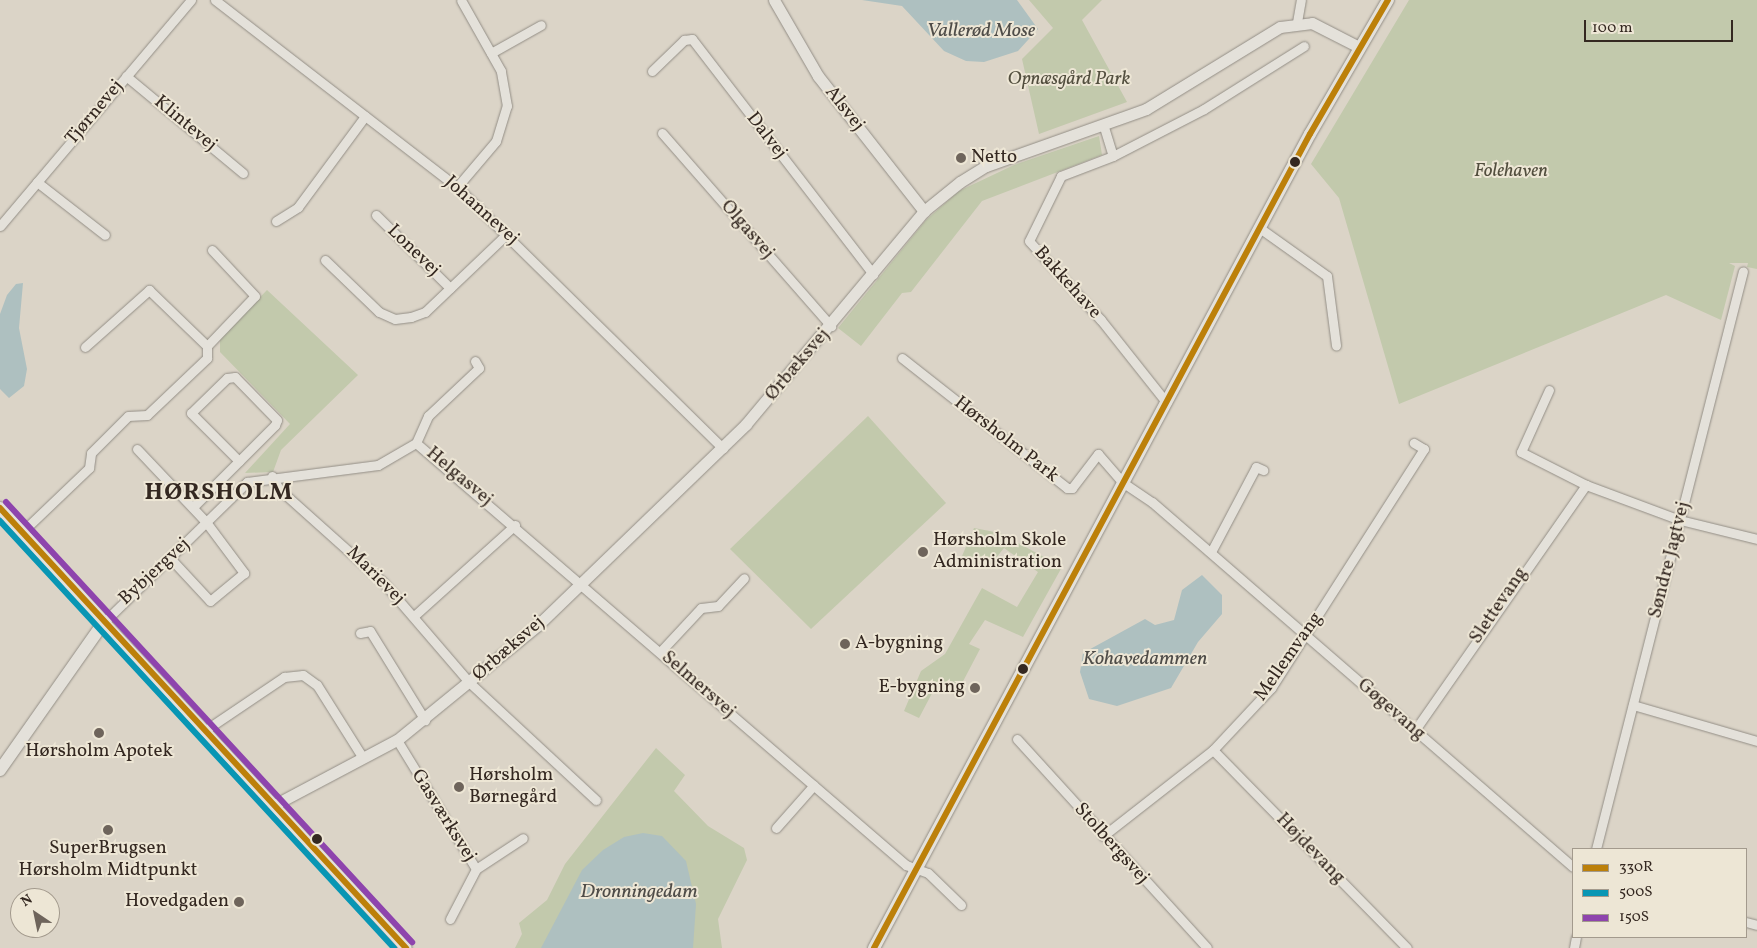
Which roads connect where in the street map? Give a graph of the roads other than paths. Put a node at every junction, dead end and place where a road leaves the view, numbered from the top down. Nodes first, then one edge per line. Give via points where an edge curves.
1 (191, 0) edge
2 (215, 0) edge
3 (461, 0) edge
4 (774, 0) edge
5 (1301, 0) edge
6 (1388, 0) edge
7 (1297, 22) junction
8 (541, 26) dead end
9 (1304, 46) dead end
10 (1359, 47) junction
11 (491, 53) junction
12 (652, 71) dead end
13 (126, 76) junction
14 (365, 116) junction
15 (1104, 127) junction
16 (662, 133) dead end
17 (1114, 156) junction
18 (243, 173) dead end
19 (37, 182) junction
20 (457, 187) junction
21 (924, 211) junction
22 (376, 215) dead end
23 (276, 221) dead end
24 (0, 226) edge
25 (1261, 229) junction
26 (507, 234) junction
27 (104, 235) dead end
28 (212, 250) dead end
29 (325, 260) dead end
30 (1744, 272) dead end
31 (873, 274) junction
32 (450, 288) junction
33 (831, 326) junction
34 (1336, 345) dead end
35 (207, 346) junction
36 (85, 347) dead end
37 (902, 358) dead end
38 (475, 361) dead end
39 (1549, 390) dead end
40 (1166, 402) junction
41 (416, 443) junction
42 (1414, 443) dead end
43 (723, 448) junction
44 (137, 449) dead end
45 (239, 461) junction
46 (1263, 470) dead end
47 (272, 476) junction
48 (1122, 482) junction
49 (1586, 485) junction
50 (192, 507) junction
51 (0, 508) edge
52 (1680, 520) junction
53 (206, 522) junction
54 (515, 525) junction
55 (22, 532) junction
56 (1757, 539) edge
57 (1210, 552) junction
58 (170, 558) junction
59 (744, 578) dead end
60 (581, 585) junction
61 (414, 616) junction
62 (104, 622) junction
63 (360, 633) dead end
64 (1307, 636) junction
65 (660, 652) junction
66 (470, 684) junction
67 (1633, 705) junction
68 (425, 720) junction
69 (1415, 730) junction
70 (204, 731) junction
71 (1017, 739) dead end
72 (397, 740) junction
73 (1757, 741) edge
74 (1213, 750) junction
75 (362, 758) junction
76 (0, 770) edge
77 (814, 785) junction
78 (596, 800) dead end
79 (274, 805) junction
80 (776, 828) dead end
81 (1103, 836) junction
82 (523, 838) dead end
83 (1596, 848) edge
84 (1572, 866) edge
85 (476, 869) junction
86 (917, 870) junction
87 (961, 906) dead end
88 (450, 919) dead end
89 (406, 948) edge
90 (874, 948) edge
91 (1207, 948) edge
92 (1407, 948) edge

1 - 13 street, Tjørnevej
2 - 14 street, Johannevej
3 - 11 street
4 - 21 street, Alsvej via 818,76
5 - 7 street
6 - 10 main road
7 - 10 street via 1327,29
7 - 15 street, Ørbæksvej via 1280,27 1186,88
8 - 11 street
9 - 17 street, Bakkehave via 1204,109
10 - 25 main road
11 - 20 street via 505,82 505,118 496,141
12 - 31 street, Dalvej via 684,40 692,39
13 - 18 street, Klintevej
13 - 19 street, Tjørnevej
14 - 20 street, Johannevej
14 - 23 street via 298,207
15 - 17 street
15 - 21 street, Ørbæksvej via 986,166
16 - 33 street, Olgasvej
17 - 40 street, Bakkehave via 1061,176 1029,241 1101,320
19 - 24 street, Tjørnevej
19 - 27 street
20 - 26 street, Johannevej
21 - 31 street, Ørbæksvej
22 - 32 street, Lonevej
25 - 34 street via 1327,276
25 - 40 main road
26 - 32 street
26 - 43 street, Johannevej
28 - 35 street via 255,296
29 - 32 street via 380,312 395,318 425,312
30 - 52 street, Søndre Jagtvej
31 - 33 street, Ørbæksvej
33 - 43 street, Ørbæksvej
35 - 36 street via 149,290
35 - 55 street via 207,358 147,415 128,416 91,453 89,468
37 - 48 street, Hørsholm Park via 1067,488 1098,454
38 - 41 street, Helgasvej via 478,368 428,416
39 - 49 street via 1521,452
40 - 48 main road
41 - 47 street via 372,466
41 - 54 street, Helgasvej
42 - 64 street, Mellemvang via 1424,448
43 - 60 street, Ørbæksvej
44 - 50 street, Bybjergvej
45 - 45 street via 191,413 228,378 235,377 277,420
45 - 50 street
46 - 57 street via 1256,466
47 - 53 street, Bybjergvej via 254,479
47 - 61 street, Marievej via 279,489 358,558
48 - 57 street, Gøgevang
48 - 86 main road
49 - 52 street
49 - 69 street, Slettevang
50 - 53 street, Bybjergvej
51 - 55 main road
52 - 56 street
52 - 67 street, Søndre Jagtvej
53 - 58 street, Bybjergvej
53 - 58 street via 244,573 210,601
54 - 60 street, Helgasvej
54 - 61 street
55 - 62 main road
57 - 64 street, Gøgevang
58 - 62 street, Bybjergvej
59 - 65 street via 718,606 701,608
60 - 65 street, Selmersvej
60 - 66 street, Ørbæksvej
61 - 66 street, Marievej
62 - 70 street
62 - 76 main road
63 - 68 street via 370,631
64 - 69 street, Gøgevang
64 - 74 street, Mellemvang via 1271,688
65 - 77 street, Selmersvej
66 - 68 street, Ørbæksvej
66 - 78 street, Marievej
67 - 73 street
67 - 83 street, Søndre Jagtvej
68 - 72 street, Ørbæksvej
69 - 84 street, Gøgevang
70 - 75 street via 284,677 303,675 317,684
70 - 79 street
71 - 81 street, Stolbergsvej
72 - 75 street, Ørbæksvej
72 - 85 street, Gasværksvej
74 - 81 street, Mellemvang
74 - 92 street, Højdevang
75 - 79 street, Ørbæksvej
77 - 80 street
77 - 86 street, Selmersvej
79 - 89 street
81 - 91 street, Stolbergsvej
82 - 85 street, Gasværksvej
85 - 88 street
86 - 87 street, Selmersvej via 928,873
86 - 90 main road

